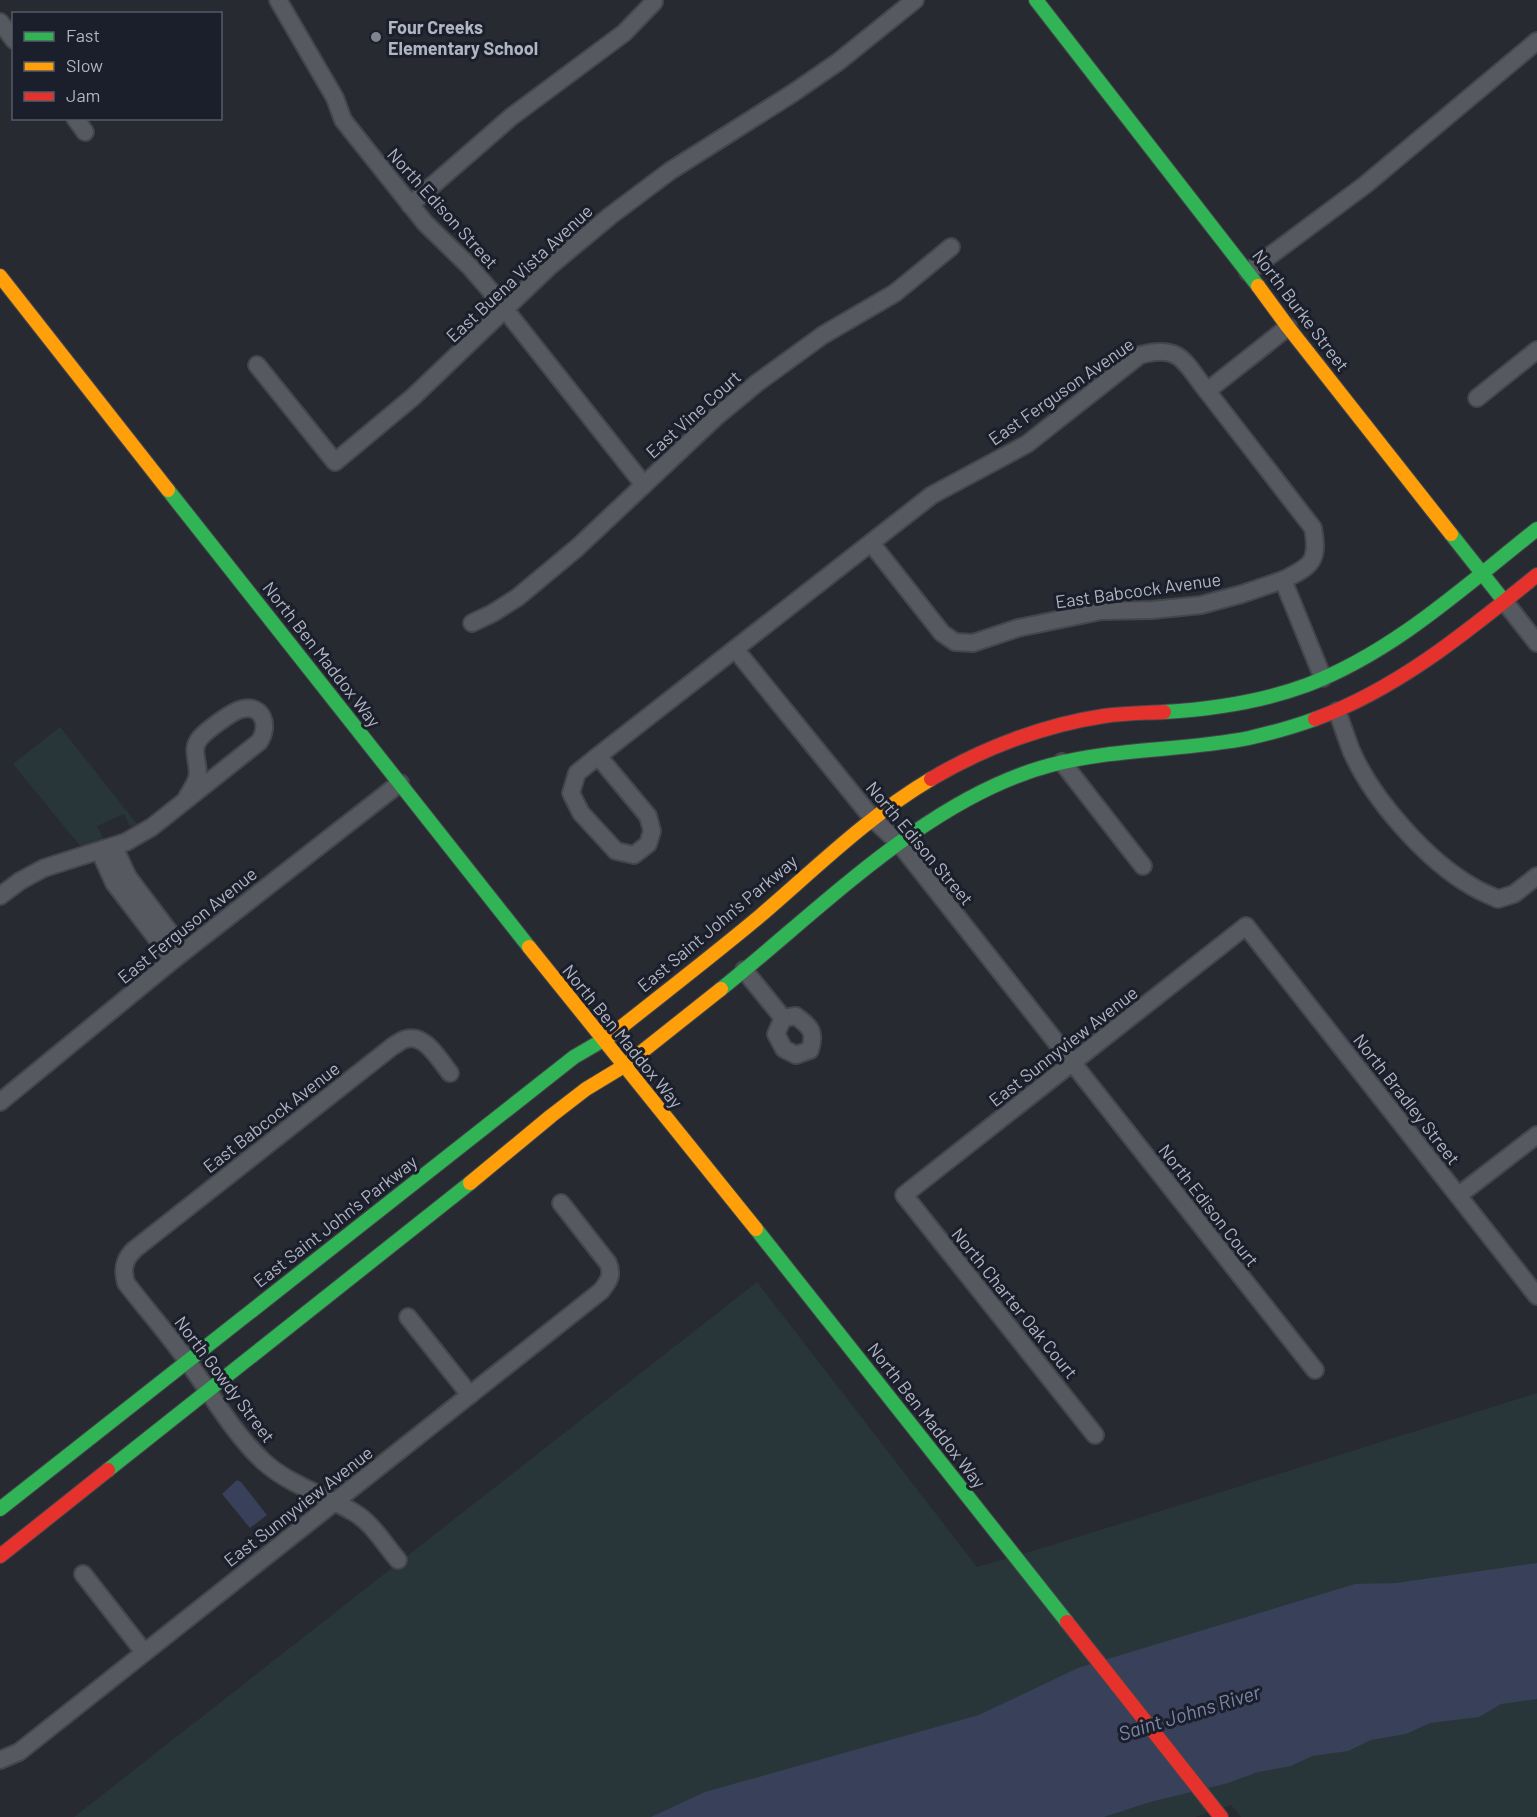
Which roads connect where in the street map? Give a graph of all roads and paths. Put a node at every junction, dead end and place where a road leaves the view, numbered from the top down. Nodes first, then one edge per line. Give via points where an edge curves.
1 (278, 0) edge
2 (915, 0) edge
3 (1036, 0) edge
4 (654, 2) dead end
5 (0, 22) edge
6 (12, 37) edge
7 (1537, 41) edge
8 (410, 205) junction
9 (951, 247) dead end
10 (1248, 273) junction
11 (0, 276) edge
12 (506, 310) junction
13 (1288, 327) junction
14 (1537, 350) edge
15 (257, 365) dead end
16 (1207, 391) junction
17 (1477, 398) dead end
18 (644, 485) junction
19 (1537, 529) edge
20 (871, 543) junction
21 (1482, 572) junction
22 (1537, 575) edge
23 (1283, 580) junction
24 (1504, 601) junction
25 (472, 623) dead end
26 (1537, 643) edge
27 (735, 649) junction
28 (1323, 678) junction
29 (1337, 711) junction
30 (598, 756) junction
31 (1062, 762) junction
32 (400, 783) junction
33 (186, 799) junction
34 (873, 819) junction
35 (899, 843) junction
36 (107, 849) junction
37 (1143, 866) dead end
38 (1537, 876) edge
39 (0, 896) edge
40 (1245, 926) joint
41 (179, 956) junction
42 (744, 970) junction
43 (783, 1018) dead end
44 (604, 1040) junction
45 (1072, 1064) junction
46 (624, 1066) junction
47 (450, 1073) dead end
48 (0, 1102) edge
49 (1537, 1135) edge
50 (904, 1195) joint
51 (1459, 1195) junction
52 (561, 1203) dead end
53 (123, 1270) joint
54 (1537, 1296) edge
55 (408, 1317) dead end
56 (188, 1362) junction
57 (1315, 1370) dead end
58 (207, 1392) junction
59 (470, 1395) junction
60 (1095, 1435) dead end
61 (334, 1502) junction
62 (0, 1509) edge
63 (0, 1556) edge
64 (398, 1560) dead end
65 (83, 1574) dead end
66 (144, 1652) junction
67 (0, 1760) edge
68 (1220, 1816) edge

1 - 8 street, North Edison Street via 344,120
2 - 12 street, East Buena Vista Avenue via 838,62 670,171 610,216 550,266
3 - 10 main road, North Burke Street
4 - 8 street via 624,33 511,117
5 - 6 street
7 - 10 street via 1365,185
8 - 12 street, North Edison Street
9 - 18 street, East Vine Court via 895,293 823,335 757,383
10 - 13 main road, North Burke Street
11 - 32 main road, North Ben Maddox Way
12 - 15 street, East Buena Vista Avenue via 413,397 335,462
12 - 18 street, North Edison Street
13 - 16 street
13 - 21 main road, North Burke Street
14 - 17 street
16 - 20 street, East Ferguson Avenue via 1171,352 1140,355 1027,444 932,495
16 - 23 street via 1312,528 1316,547 1309,566
18 - 25 street, East Vine Court via 518,597
19 - 21 main road, East Saint John's Parkway
20 - 23 street, East Babcock Avenue via 942,633 963,643 1101,612 1201,605
20 - 27 street, East Ferguson Avenue
21 - 24 main road, North Burke Street
21 - 28 main road, East Saint John's Parkway via 1397,637
22 - 24 main road
23 - 28 street
24 - 26 street, North Burke Street
24 - 29 main road via 1407,674
27 - 30 street, East Ferguson Avenue
27 - 34 street, North Edison Street
28 - 34 main road, East Saint John's Parkway via 1273,696 1210,709 1099,716 1072,722 964,761
29 - 31 main road via 1251,737 1105,753
29 - 38 street via 1352,752 1375,791 1433,858 1472,887 1498,899 1514,894
30 - 30 street, East Ferguson Avenue via 576,773 571,793 581,813 616,851 634,855 648,844 652,831 648,816
31 - 35 main road via 978,794
31 - 37 street
32 - 41 street, East Ferguson Avenue
32 - 44 main road, North Ben Maddox Way
33 - 33 street via 259,742 266,725 254,709 235,711 200,738 194,756 197,779
33 - 36 street via 152,827
34 - 35 street, North Edison Street
34 - 44 main road, East Saint John's Parkway via 802,876 764,913
35 - 42 main road
35 - 45 street, North Edison Street
36 - 39 street via 44,868
36 - 41 street
40 - 45 street, East Sunnyview Avenue
40 - 51 street, North Bradley Street
41 - 48 street, East Ferguson Avenue
42 - 43 street
42 - 46 main road
44 - 46 main road, North Ben Maddox Way
44 - 56 main road, East Saint John's Parkway via 574,1056
45 - 50 street, East Sunnyview Avenue
45 - 57 street, North Edison Court
46 - 58 main road via 594,1082 530,1131 483,1173
46 - 68 main road, North Ben Maddox Way
47 - 53 street, East Babcock Avenue via 420,1040 407,1038 393,1046 135,1249
49 - 51 street
50 - 60 street, North Charter Oak Court
51 - 54 street, North Bradley Street
52 - 59 street, East Sunnyview Avenue via 603,1255 611,1274 608,1282
53 - 56 street, North Gowdy Street via 126,1283
55 - 59 street
56 - 58 street, North Gowdy Street
56 - 62 main road, East Saint John's Parkway
58 - 61 street, North Gowdy Street via 264,1462
58 - 63 main road
59 - 61 street, East Sunnyview Avenue
61 - 64 street, North Gowdy Street via 357,1514
61 - 66 street, East Sunnyview Avenue
65 - 66 street
66 - 67 street, East Sunnyview Avenue via 19,1752

